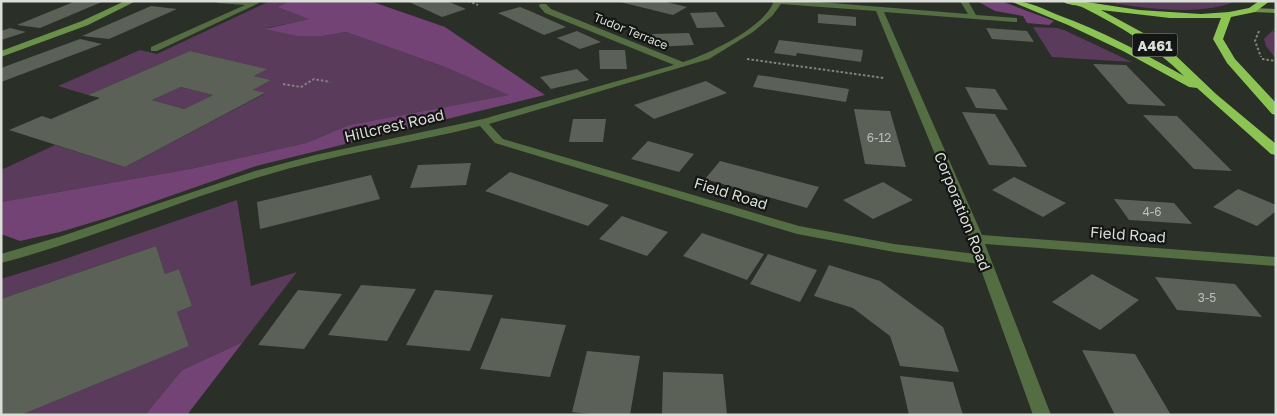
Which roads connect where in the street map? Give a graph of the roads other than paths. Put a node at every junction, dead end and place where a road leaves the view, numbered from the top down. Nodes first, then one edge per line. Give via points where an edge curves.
1 (132, 1) edge
2 (218, 1) edge
3 (777, 1) edge
4 (964, 1) edge
5 (1014, 1) edge
6 (1066, 1) edge
7 (1266, 1) edge
8 (543, 6) dead end
9 (1088, 7) junction
10 (879, 9) junction
11 (1253, 10) junction
12 (1276, 12) edge
13 (974, 16) junction
14 (1227, 16) junction
15 (1014, 20) dead end
16 (154, 50) dead end
17 (1, 54) edge
18 (683, 66) junction
19 (1212, 96) junction
20 (1276, 111) edge
21 (482, 122) junction
22 (1276, 152) edge
23 (977, 239) junction
24 (1, 259) edge
25 (984, 260) junction
26 (1276, 262) edge
27 (1042, 415) edge

1 - 17 street via 85,23
2 - 16 street via 255,3
3 - 10 street
3 - 18 street, Hillcrest Road via 775,10 765,19 713,54
4 - 13 street
5 - 19 highway via 1126,49
6 - 9 highway, A461
7 - 11 highway, A461
8 - 18 street, Tudor Terrace via 548,11
9 - 14 highway, A461 via 1174,16
9 - 19 highway, A461 via 1162,50
10 - 13 street
10 - 23 street, Corporation Road
11 - 12 street
11 - 14 highway, A461
13 - 15 street
14 - 20 highway via 1218,39 1231,61
18 - 21 street, Hillcrest Road
19 - 22 highway, A461
21 - 24 street, Hillcrest Road via 261,173 55,244
21 - 25 street, Field Road via 499,141 797,230
23 - 25 street, Corporation Road
23 - 26 street, Field Road
25 - 27 street, Corporation Road

